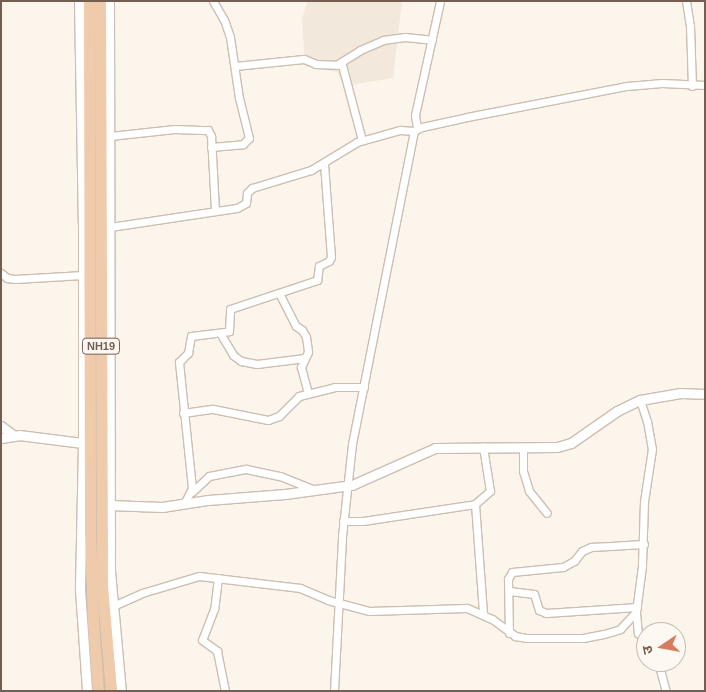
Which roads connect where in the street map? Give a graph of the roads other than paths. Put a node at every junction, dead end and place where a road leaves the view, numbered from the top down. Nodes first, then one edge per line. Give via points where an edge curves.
1 (78, 1) edge
2 (90, 1) edge
3 (100, 1) edge
4 (109, 1) edge
5 (214, 1) edge
6 (440, 1) edge
7 (686, 1) edge
8 (109, 20) junction
9 (428, 39) junction
10 (100, 40) junction
11 (338, 64) junction
12 (235, 66) junction
13 (705, 85) edge
14 (692, 86) junction
15 (412, 130) junction
16 (110, 136) junction
17 (362, 140) junction
18 (212, 147) junction
19 (324, 164) junction
20 (215, 211) junction
21 (110, 227) junction
22 (1, 273) edge
23 (83, 275) junction
24 (279, 293) junction
25 (220, 333) junction
26 (305, 358) junction
27 (362, 387) junction
28 (308, 393) junction
29 (705, 394) edge
30 (640, 400) junction
31 (183, 413) junction
32 (1, 426) edge
33 (13, 435) junction
34 (1, 438) edge
35 (83, 443) junction
36 (483, 447) junction
37 (523, 448) junction
38 (341, 487) junction
39 (315, 490) junction
40 (192, 492) junction
41 (184, 504) junction
42 (475, 504) junction
43 (110, 505) junction
44 (547, 513) dead end
45 (343, 521) junction
46 (644, 544) junction
47 (218, 578) junction
48 (508, 591) junction
49 (337, 602) junction
50 (113, 606) junction
51 (636, 610) junction
52 (483, 614) junction
53 (637, 622) edge
54 (509, 633) junction
55 (661, 672) edge
56 (87, 691) edge
57 (98, 691) edge
58 (111, 691) edge
59 (121, 691) edge
60 (225, 691) edge
61 (334, 691) edge
62 (666, 691) edge

1 - 23 street
2 - 57 highway, NH19 via 90,530 92,622
3 - 10 highway, NH19
4 - 8 street
5 - 12 street via 227,28
6 - 9 street
7 - 14 street
8 - 10 street
8 - 16 street
9 - 11 street via 400,37 383,40
9 - 15 street
10 - 58 highway, NH19 via 102,586
11 - 12 street via 316,64 304,59
11 - 17 street via 345,70
12 - 18 street via 248,141
13 - 14 street
14 - 15 street via 670,83 627,86 466,116
15 - 17 street
15 - 27 street
16 - 18 street via 204,129 210,132
16 - 21 street
17 - 19 street
18 - 20 street
19 - 20 street via 252,188 244,205
19 - 24 street via 331,258 320,266 317,280
20 - 21 street
21 - 43 street
22 - 23 street via 15,279
23 - 35 street
24 - 25 street via 230,309 230,329
24 - 26 street via 296,326 305,333 308,348
25 - 26 street via 233,355 241,361 257,364
25 - 31 street via 191,336 188,353 179,362
26 - 28 street via 301,367
27 - 28 street
27 - 38 street
28 - 31 street via 295,399 279,416 268,420 213,409
29 - 30 street via 680,393
30 - 37 street via 617,411 571,443 557,447
30 - 46 street via 652,444 644,501
31 - 40 street
32 - 33 street
33 - 34 street
33 - 35 street
35 - 56 street via 80,590
36 - 37 street
36 - 38 street via 431,449 357,484
36 - 42 street via 490,491
37 - 44 street via 523,471 528,491
38 - 39 street
38 - 45 street
39 - 40 street via 280,476 246,469 209,476
39 - 41 street
40 - 41 street
41 - 43 street via 153,508
42 - 45 street
42 - 52 street
43 - 50 street
45 - 49 street
46 - 48 street via 591,547 563,568 512,572
46 - 51 street
47 - 49 street via 300,588
47 - 50 street via 192,577
47 - 60 street via 214,609 202,640 217,651
48 - 51 street via 534,594 538,610 546,613
48 - 54 street
49 - 52 street via 369,611 467,608
49 - 61 street
50 - 59 street
51 - 53 street
51 - 54 street via 620,629 593,636 526,638
52 - 54 street
55 - 62 street

